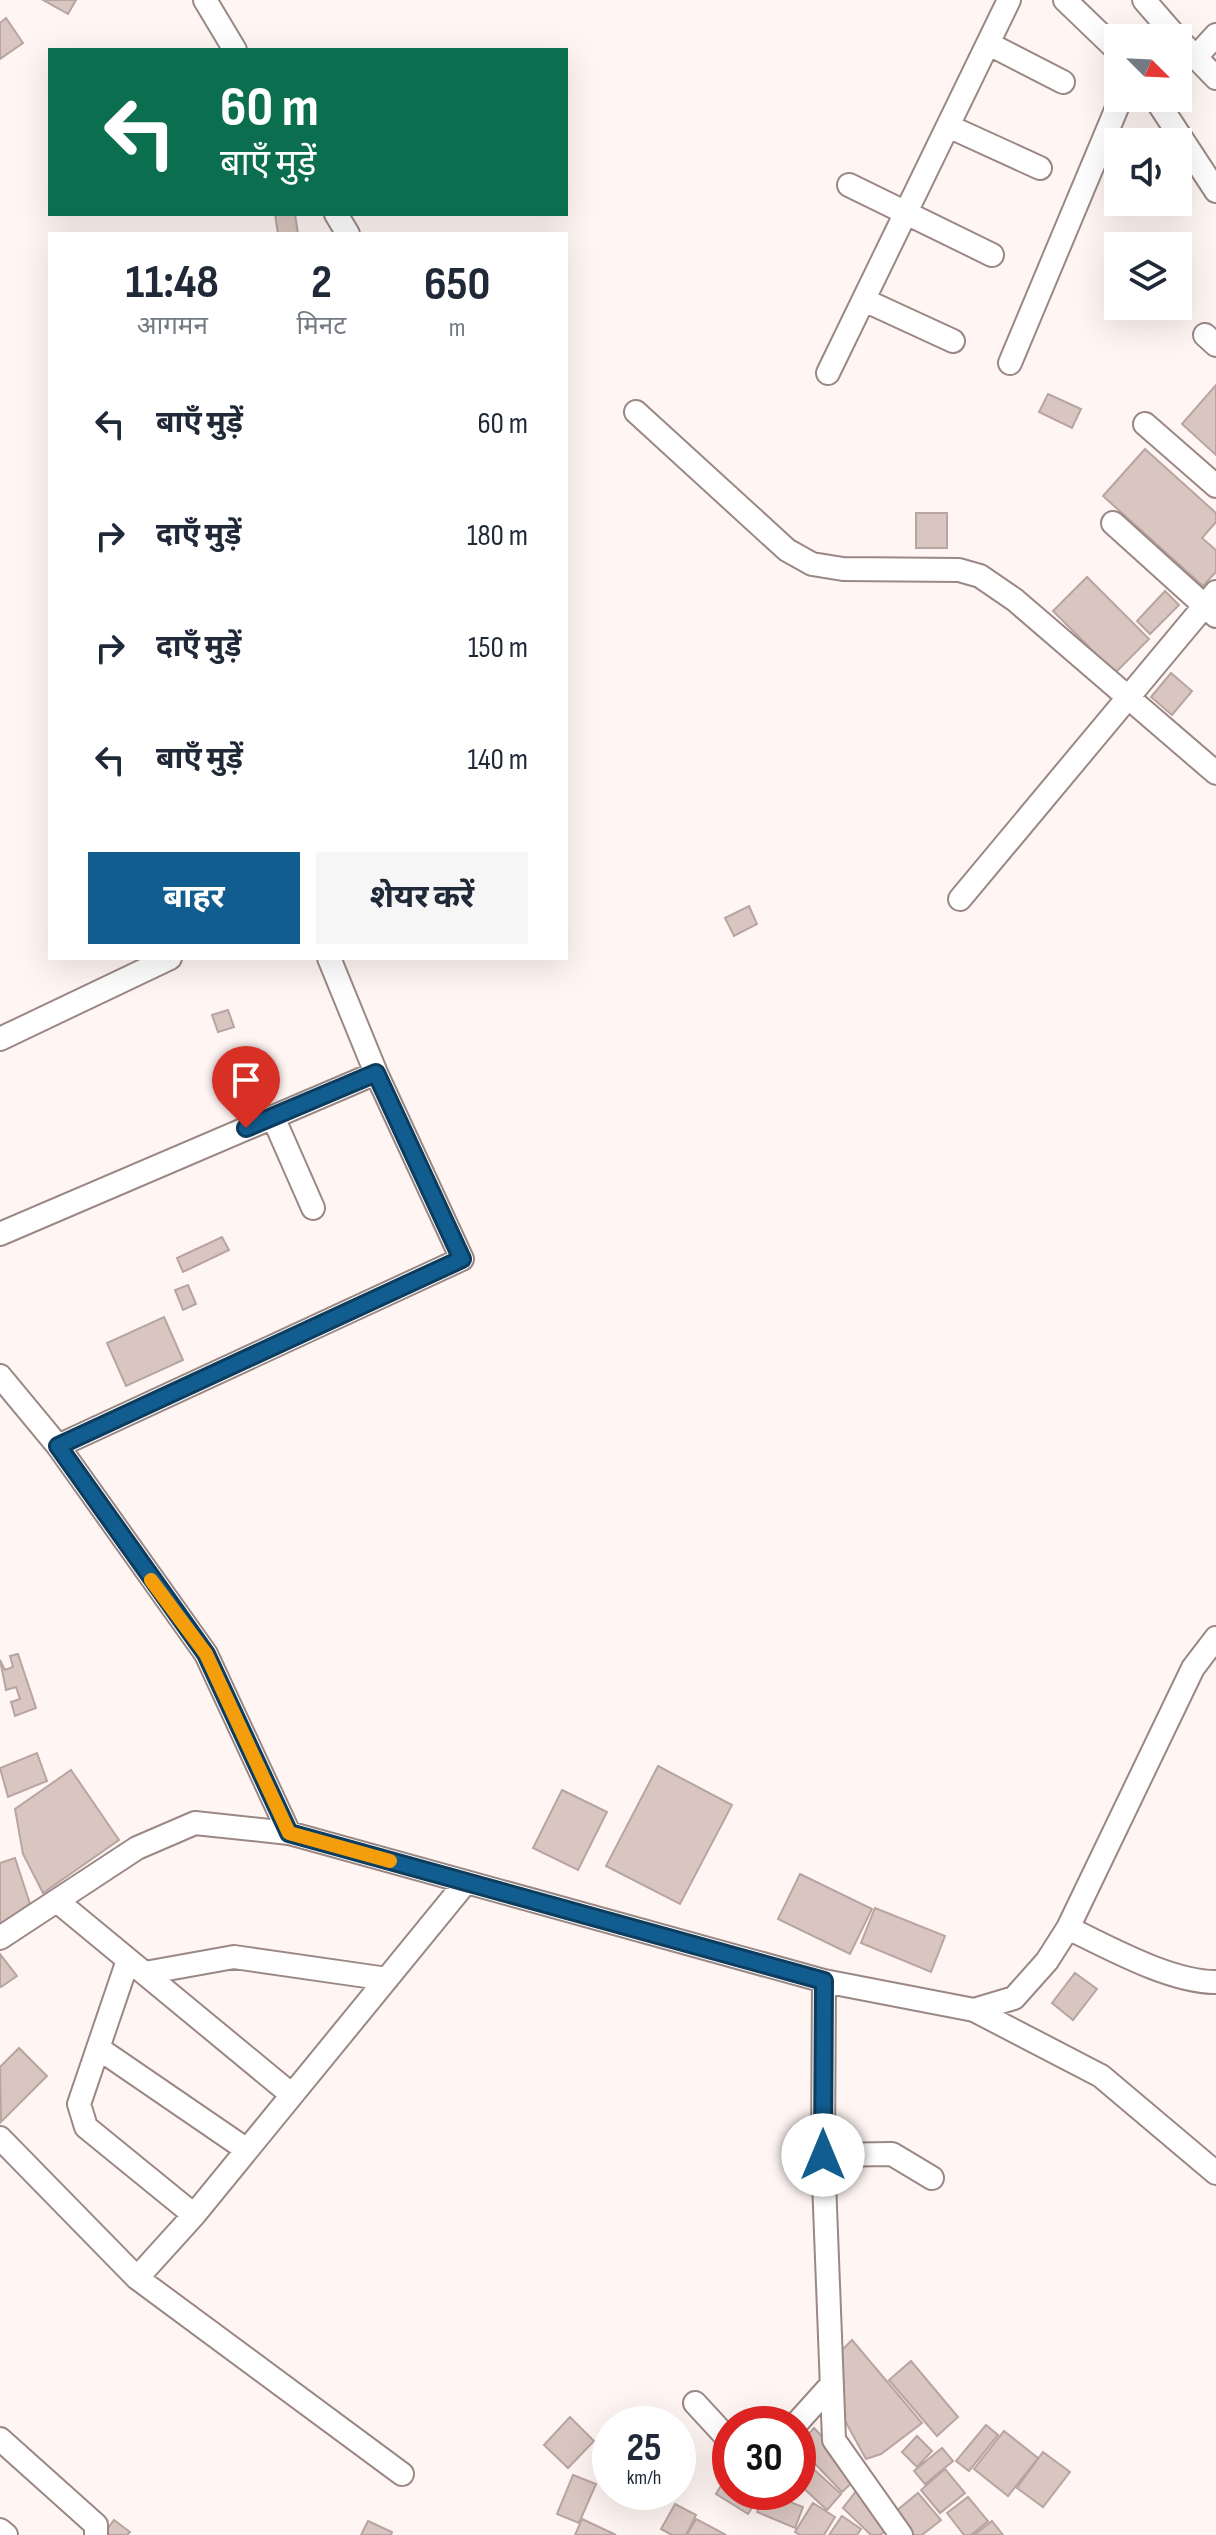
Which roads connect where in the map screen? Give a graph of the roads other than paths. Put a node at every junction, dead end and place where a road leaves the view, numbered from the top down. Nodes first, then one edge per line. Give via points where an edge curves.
1 (205, 0) edge
2 (1009, 0) edge
3 (1065, 0) edge
4 (1144, 0) edge
5 (1165, 24) edge
6 (1216, 35) edge
7 (1104, 38) edge
8 (989, 44) junction
9 (234, 48) edge
10 (1192, 54) edge
11 (1195, 58) junction
12 (1216, 78) edge
13 (1063, 82) dead end
14 (1115, 112) edge
15 (1164, 112) edge
16 (948, 126) junction
17 (1040, 168) dead end
18 (849, 185) dead end
19 (1216, 191) edge
20 (907, 213) junction
21 (992, 255) dead end
22 (864, 300) junction
23 (953, 341) dead end
24 (1010, 363) dead end
25 (828, 373) dead end
26 (636, 412) dead end
27 (1145, 424) dead end
28 (1216, 486) edge
29 (1113, 523) dead end
30 (1212, 604) edge
31 (1127, 698) junction
32 (1216, 773) edge
33 (960, 899) dead end
34 (166, 960) edge
35 (330, 960) edge
36 (0, 1039) edge
37 (376, 1073) junction
38 (273, 1117) junction
39 (313, 1208) dead end
40 (0, 1234) edge
41 (0, 1376) edge
42 (58, 1446) junction
43 (1216, 1638) edge
44 (289, 1833) junction
45 (466, 1882) junction
46 (57, 1901) junction
47 (1068, 1928) junction
48 (0, 1938) edge
49 (136, 1967) junction
50 (387, 1979) junction
51 (824, 1981) junction
52 (1216, 1982) edge
53 (974, 2010) junction
54 (98, 2048) junction
55 (292, 2095) junction
56 (0, 2138) edge
57 (247, 2150) junction
58 (823, 2155) junction
59 (1216, 2173) edge
60 (932, 2178) dead end
61 (194, 2215) junction
62 (137, 2278) junction
63 (832, 2384) junction
64 (695, 2403) dead end
65 (812, 2406) edge
66 (712, 2421) edge
67 (0, 2439) edge
68 (402, 2474) dead end
69 (0, 2530) edge
70 (6, 2535) edge
71 (96, 2535) edge
72 (901, 2535) edge

1 - 9 street
2 - 8 street
3 - 7 street
4 - 5 street
6 - 11 street
8 - 13 street
8 - 16 street
10 - 11 street
11 - 12 street
14 - 24 street
15 - 19 street
16 - 17 street
16 - 20 street
18 - 20 street
20 - 21 street
20 - 22 street
22 - 23 street
22 - 25 street
26 - 31 street via 787,550 812,564 843,569 959,570 980,576
27 - 28 street
29 - 30 street
30 - 31 street
31 - 32 street
31 - 33 street
34 - 36 street
35 - 37 street
37 - 38 street
37 - 42 street via 462,1259
38 - 39 street
38 - 40 street
41 - 42 street
42 - 44 street via 206,1654
43 - 47 street via 1193,1668
44 - 45 street
44 - 46 street via 195,1823 137,1848
45 - 50 street
45 - 51 street
46 - 48 street
46 - 49 street
47 - 52 street via 1129,1957
47 - 53 street via 1014,1998
49 - 50 street via 234,1957
49 - 54 street
49 - 55 street
50 - 55 street
51 - 53 street
51 - 58 street
53 - 59 street via 1101,2076
54 - 57 street
54 - 61 street via 79,2104 86,2127
55 - 57 street
56 - 62 street
57 - 61 street
58 - 60 street via 892,2154
58 - 63 street
61 - 62 street
62 - 68 street
63 - 65 street
63 - 72 street via 834,2440
64 - 66 street
67 - 71 street via 96,2525
69 - 70 street

